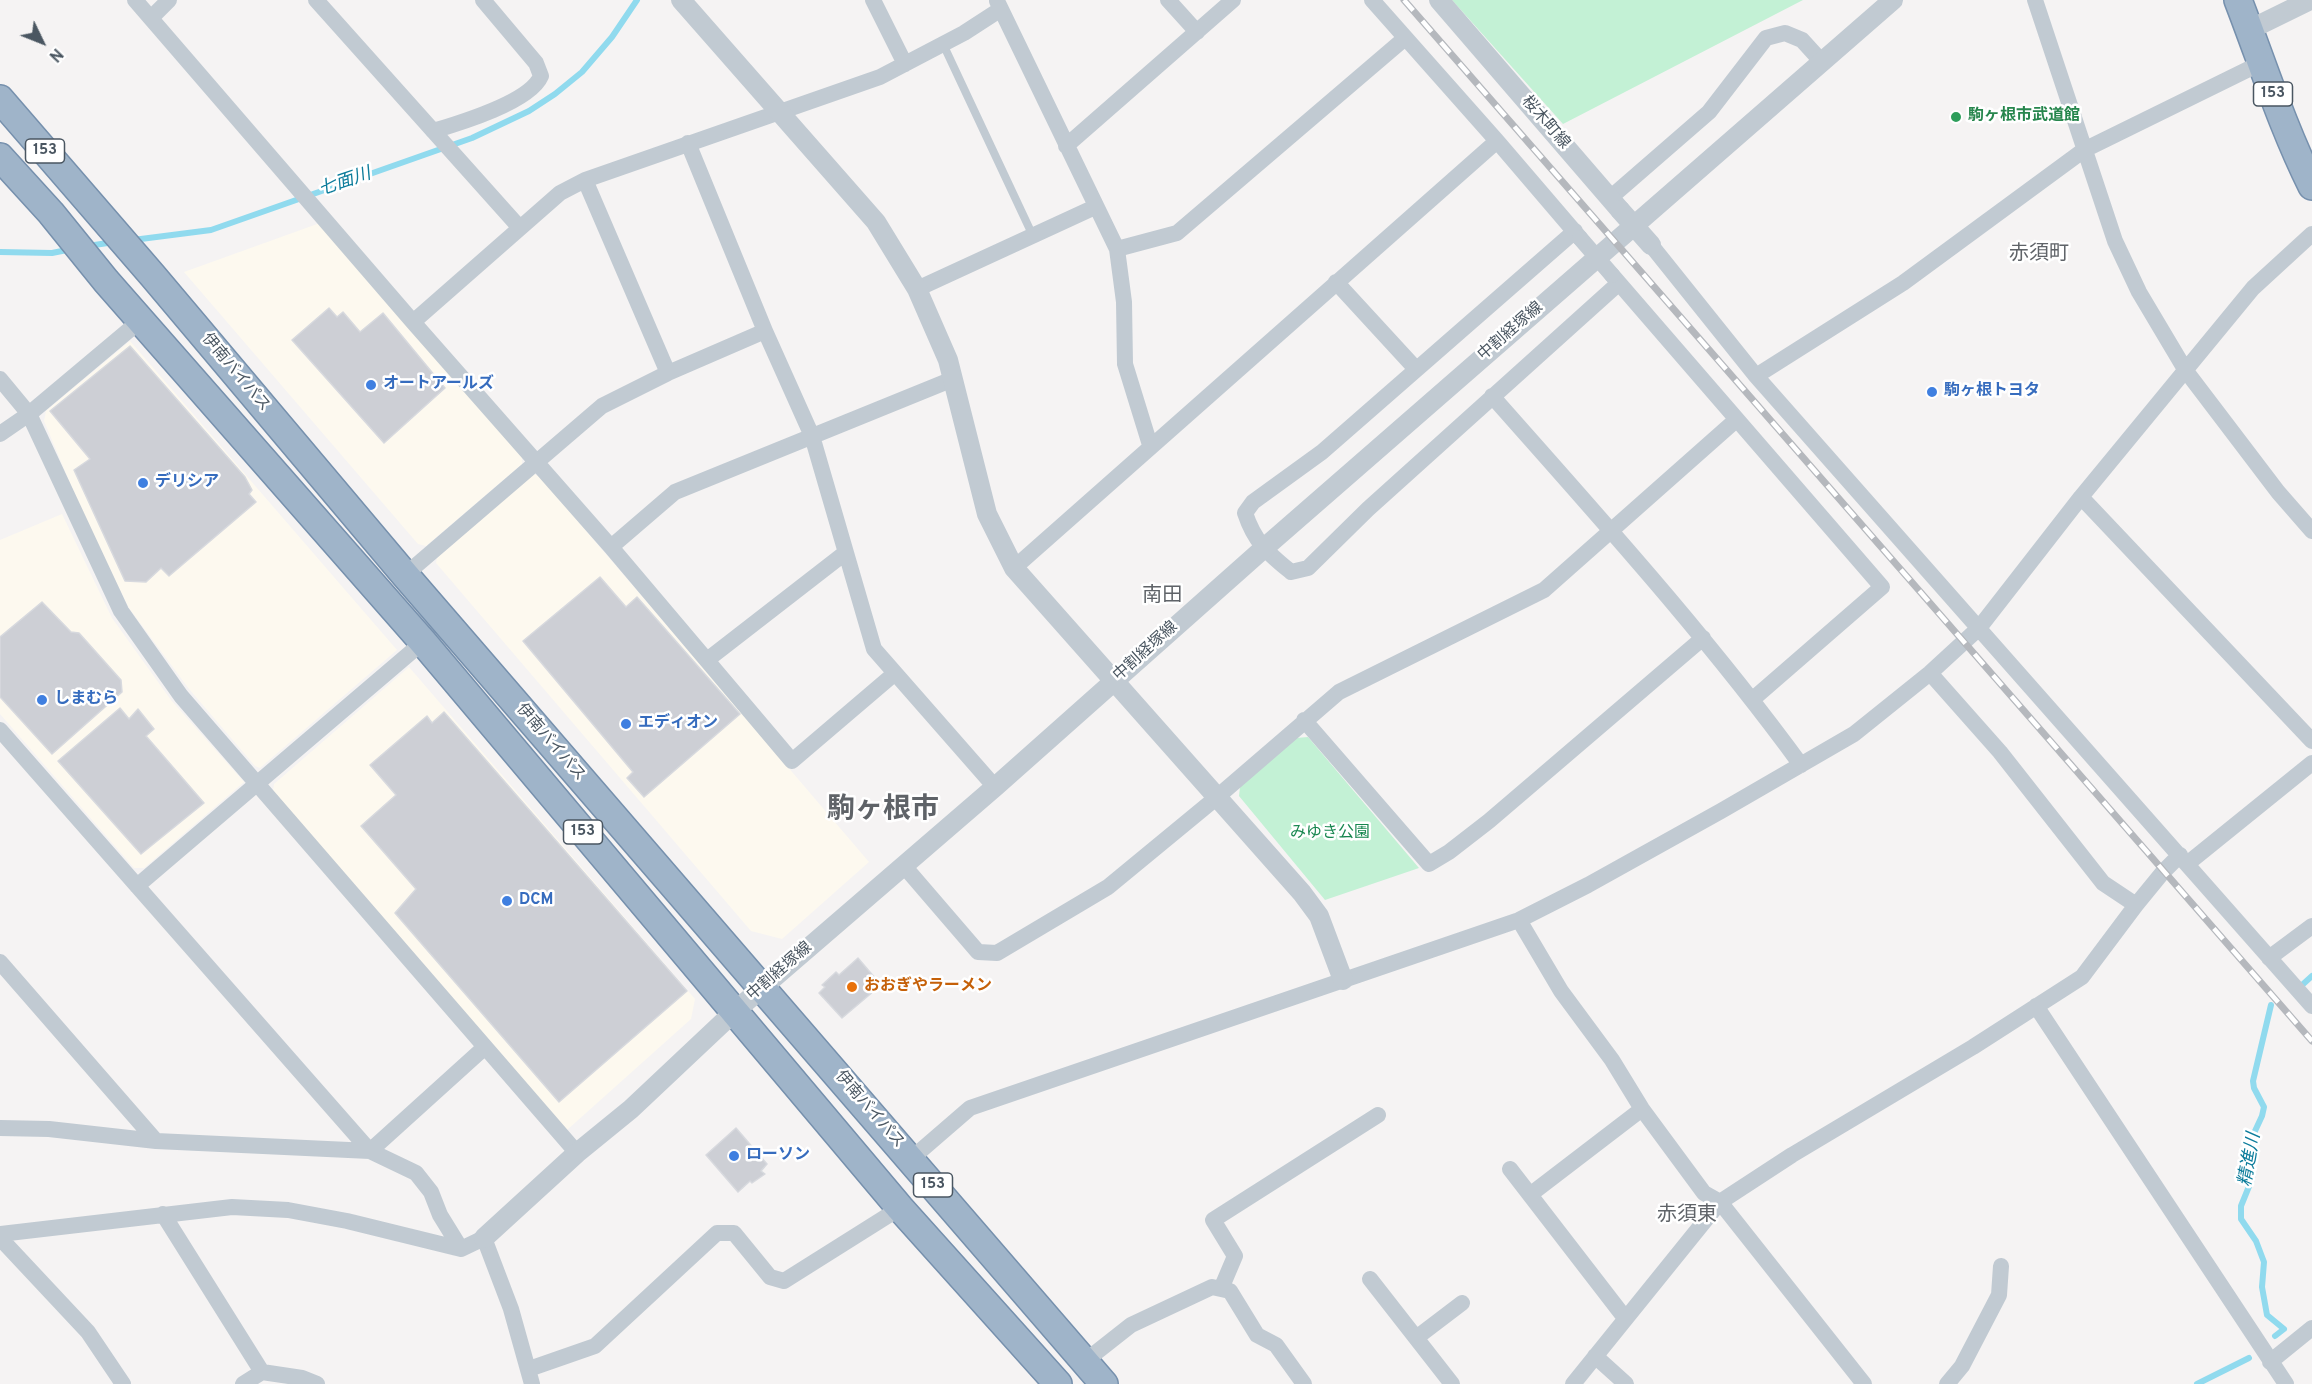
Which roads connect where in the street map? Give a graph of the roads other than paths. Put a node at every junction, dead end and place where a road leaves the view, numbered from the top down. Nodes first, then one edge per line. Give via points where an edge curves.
1 (135, 0) edge
2 (169, 0) edge
3 (316, 0) edge
4 (483, 0) edge
5 (681, 0) edge
6 (873, 0) edge
7 (1168, 0) edge
8 (1233, 0) edge
9 (1372, 0) edge
10 (1439, 0) edge
11 (1893, 0) edge
12 (2035, 0) edge
13 (2238, 0) edge
14 (2310, 0) edge
15 (999, 4) edge
16 (151, 18) junction
17 (2251, 29) junction
18 (1197, 32) junction
19 (1404, 39) junction
20 (943, 44) junction
21 (1822, 62) junction
22 (2261, 63) junction
23 (905, 64) junction
24 (0, 99) edge
25 (780, 111) junction
26 (436, 134) junction
27 (1497, 141) junction
28 (688, 143) junction
29 (1066, 146) junction
30 (2084, 150) junction
31 (0, 157) edge
32 (585, 180) junction
33 (2312, 186) edge
34 (1615, 204) junction
35 (1095, 207) junction
36 (520, 228) junction
37 (2312, 234) edge
38 (1577, 235) junction
39 (1033, 236) junction
40 (1651, 245) joint
41 (1117, 249) junction
42 (1615, 279) junction
43 (1336, 282) junction
44 (917, 289) junction
45 (141, 320) junction
46 (413, 322) junction
47 (765, 331) junction
48 (1416, 369) junction
49 (2186, 371) junction
50 (668, 373) junction
51 (1756, 376) junction
52 (0, 379) edge
53 (953, 379) junction
54 (1492, 396) junction
55 (29, 414) junction
56 (1736, 420) junction
57 (0, 434) edge
58 (812, 436) junction
59 (1150, 445) junction
60 (536, 462) junction
61 (2081, 497) junction
62 (1611, 531) junction
63 (2312, 531) edge
64 (611, 547) junction
65 (1263, 549) junction
66 (844, 553) junction
67 (1014, 567) junction
68 (405, 575) junction
69 (1979, 628) junction
70 (1703, 638) junction
71 (423, 642) junction
72 (707, 660) junction
73 (1930, 673) junction
74 (894, 674) junction
75 (1113, 682) junction
76 (1753, 699) junction
77 (1304, 720) junction
78 (0, 729) edge
79 (2312, 741) edge
80 (2312, 763) edge
81 (1801, 765) junction
82 (258, 783) junction
83 (995, 787) junction
84 (1216, 798) junction
85 (2184, 860) junction
86 (904, 866) junction
87 (137, 886) junction
88 (2136, 905) junction
89 (1519, 920) junction
90 (2312, 926) edge
91 (2269, 958) junction
92 (0, 962) edge
93 (1343, 980) junction
94 (762, 988) junction
95 (2036, 1006) junction
96 (2312, 1006) edge
97 (734, 1012) junction
98 (485, 1047) junction
99 (1642, 1109) junction
100 (1378, 1115) dead end
101 (0, 1128) edge
102 (156, 1141) junction
103 (370, 1151) junction
104 (577, 1153) junction
105 (911, 1159) junction
106 (1510, 1169) dead end
107 (1531, 1194) junction
108 (1720, 1202) junction
109 (900, 1208) junction
110 (163, 1214) junction
111 (0, 1236) edge
112 (484, 1238) junction
113 (461, 1249) junction
114 (2001, 1266) dead end
115 (1370, 1279) dead end
116 (1221, 1289) junction
117 (1462, 1303) dead end
118 (1625, 1318) junction
119 (2312, 1328) edge
120 (1416, 1338) junction
121 (1595, 1356) junction
122 (1084, 1362) junction
123 (2270, 1362) junction
124 (262, 1372) junction
125 (530, 1377) edge
126 (123, 1384) edge
127 (243, 1384) edge
128 (317, 1384) edge
129 (1058, 1384) edge
130 (1104, 1384) edge
131 (1304, 1384) edge
132 (1452, 1384) edge
133 (1573, 1384) edge
134 (1626, 1384) edge
135 (1864, 1384) edge
136 (1947, 1384) edge
137 (2286, 1384) edge

1 - 16 street
2 - 16 street
3 - 26 street
4 - 26 street via 536,63 541,76 532,89 499,108
5 - 25 street
6 - 23 street
7 - 18 street
8 - 18 street
9 - 19 street
10 - 34 street, 桜木町線
11 - 21 street, 中割経塚線
12 - 30 street
13 - 17 highway, 153
14 - 17 street
15 - 20 street
15 - 29 street
16 - 46 street
17 - 22 highway, 153
18 - 29 street
19 - 27 street
19 - 41 street via 1177,233
20 - 23 street
20 - 39 lane
21 - 34 street via 1802,40 1785,33 1766,38 1709,112
21 - 65 street, 中割経塚線
22 - 30 street
22 - 33 highway, 153
23 - 25 street via 880,77
24 - 68 highway, 伊南バイパス / 153
25 - 28 street
25 - 44 street via 876,222
26 - 36 street
27 - 38 street
27 - 43 street
28 - 32 street
28 - 47 street
29 - 35 street
30 - 49 street via 2115,241 2139,292
30 - 51 street via 1903,283
31 - 45 highway, 伊南バイパス / 153
32 - 36 street via 560,193
32 - 50 street
34 - 40 street, 桜木町線, bridge
35 - 39 street
35 - 41 street
36 - 46 street
37 - 49 street via 2253,288
38 - 42 street, bridge
38 - 48 street
39 - 44 street
40 - 51 street
41 - 59 street via 1124,302 1125,364
42 - 54 street
42 - 56 street
43 - 48 street
43 - 59 street
44 - 53 street
45 - 55 street
45 - 71 highway, 伊南バイパス / 153
46 - 60 street
47 - 50 street
47 - 58 street
48 - 65 street via 1322,452 1253,502 1245,513 1251,532
49 - 61 street
49 - 63 street
50 - 60 street via 602,406
51 - 69 street
52 - 55 street
53 - 58 street
53 - 67 street via 987,514
54 - 62 street
54 - 65 street via 1308,568 1290,572
55 - 57 street
55 - 82 street via 121,611 181,696
56 - 62 street
56 - 76 street via 1882,587
58 - 64 street via 675,492
58 - 66 street
59 - 67 street
60 - 64 street
60 - 68 street
61 - 69 street
61 - 79 street
62 - 70 street
62 - 77 street via 1544,590 1339,692
64 - 72 street
65 - 75 street, 中割経塚線
66 - 72 street
66 - 74 street via 874,649
67 - 75 street
68 - 94 highway, 伊南バイパス / 153
69 - 73 street
69 - 85 street
70 - 76 street
70 - 77 street via 1489,821 1429,864
71 - 82 street
71 - 97 highway, 伊南バイパス / 153
72 - 74 street via 792,761
73 - 81 street via 1854,734
73 - 88 street via 2000,752 2103,883
74 - 83 street
75 - 83 street, 中割経塚線
75 - 84 street
76 - 81 street
77 - 84 street
78 - 87 street
80 - 85 street
81 - 89 street
82 - 87 street
82 - 98 street
83 - 86 street, 中割経塚線
84 - 86 street via 1108,887 997,954 978,952
84 - 93 street via 1319,916
85 - 88 street via 2163,872
85 - 91 street
86 - 94 street, 中割経塚線
87 - 103 street
88 - 95 street via 2082,977
89 - 93 street
89 - 99 street via 1561,992 1612,1060
90 - 91 street
91 - 96 street
92 - 102 street
93 - 105 street via 970,1108
94 - 97 street, 中割経塚線
94 - 105 highway, 伊南バイパス / 153
95 - 108 street
95 - 123 street
97 - 104 street, 中割経塚線 via 631,1110
97 - 109 highway, 伊南バイパス / 153
98 - 103 street
98 - 104 street
99 - 107 street
99 - 108 street via 1704,1193
100 - 116 street via 1213,1220 1235,1256
101 - 102 street via 50,1129
102 - 103 street
103 - 113 street via 416,1173 431,1192
104 - 112 street, 中割経塚線
105 - 122 highway, 伊南バイパス / 153
106 - 107 street
107 - 118 street
108 - 118 street
108 - 135 street
109 - 125 street via 784,1281 770,1276 734,1233 717,1233 595,1346
109 - 129 highway, 伊南バイパス / 153
110 - 111 street
110 - 113 street via 232,1206 288,1210
110 - 124 street
111 - 126 street via 88,1332
112 - 113 street
112 - 125 street
114 - 136 street via 1999,1295 1962,1366
115 - 120 street
116 - 122 street via 1212,1287 1131,1325
116 - 131 street via 1230,1292 1257,1335 1276,1345
117 - 120 street
118 - 121 street
119 - 123 street
120 - 132 street
121 - 133 street
121 - 134 street
122 - 130 highway, 伊南バイパス / 153
123 - 137 street
124 - 127 street
124 - 128 street via 302,1377

